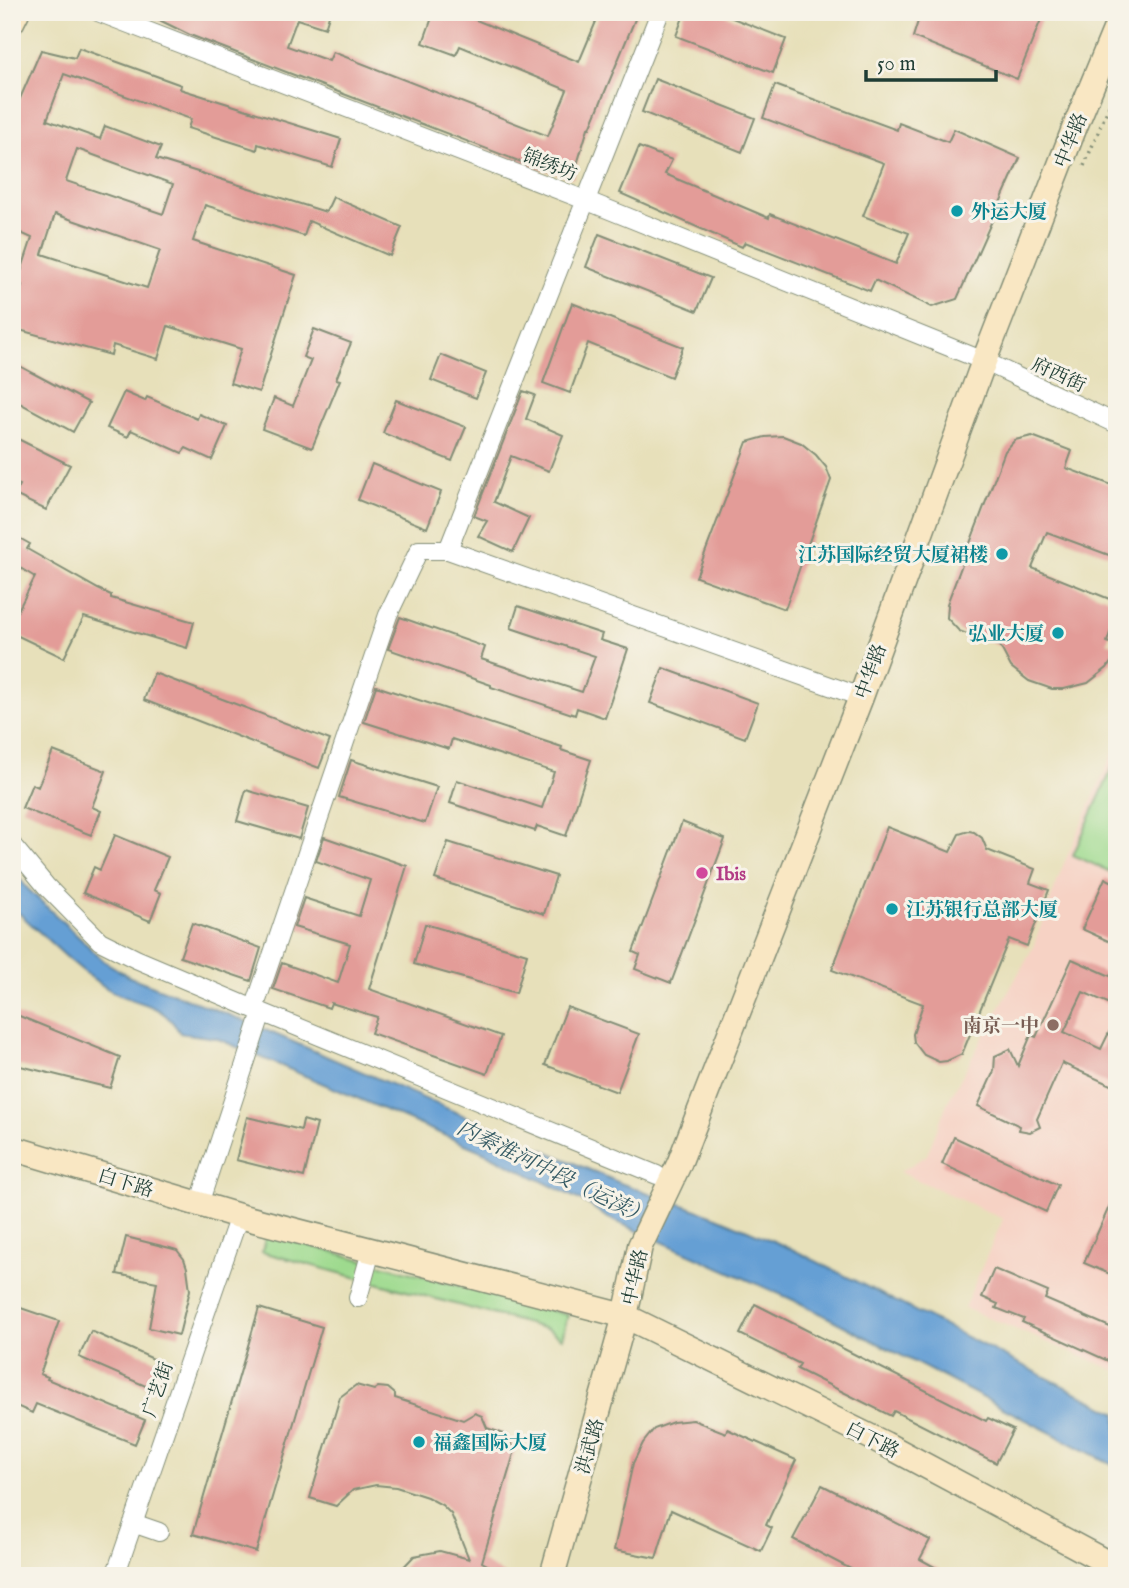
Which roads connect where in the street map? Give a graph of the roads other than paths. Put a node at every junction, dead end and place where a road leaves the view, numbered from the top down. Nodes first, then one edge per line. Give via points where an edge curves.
1 (17, 12) edge
2 (98, 12) edge
3 (660, 12) edge
4 (12, 22) edge
5 (1117, 25) edge
6 (585, 200) junction
7 (984, 361) junction
8 (1117, 424) edge
9 (448, 550) junction
10 (861, 697) junction
11 (12, 845) edge
12 (258, 1010) junction
13 (12, 1148) edge
14 (668, 1170) junction
15 (199, 1204) junction
16 (240, 1216) junction
17 (371, 1251) junction
18 (358, 1298) dead end
19 (625, 1316) junction
20 (133, 1523) junction
21 (159, 1532) dead end
22 (1117, 1568) edge
23 (115, 1576) edge
24 (552, 1576) edge

1 - 4 main road
2 - 6 street, 锦绣坊
3 - 6 street
5 - 7 main road, 中华路
6 - 7 street, 锦绣坊
6 - 9 street
7 - 8 street, 府西街
7 - 10 main road, 中华路
9 - 10 street
9 - 12 street via 419,550 388,615
10 - 14 main road, 中华路
11 - 12 street via 100,941
12 - 14 street
12 - 15 street
13 - 15 main road, 白下路
14 - 19 main road, 中华路 via 640,1246
15 - 16 main road, 白下路
16 - 17 main road, 白下路
16 - 20 street, 广艺街 via 214,1315
17 - 18 street
17 - 19 main road, 白下路
19 - 22 main road, 白下路 via 886,1444
19 - 24 main road, 洪武路
20 - 21 street
20 - 23 street, 广艺街

